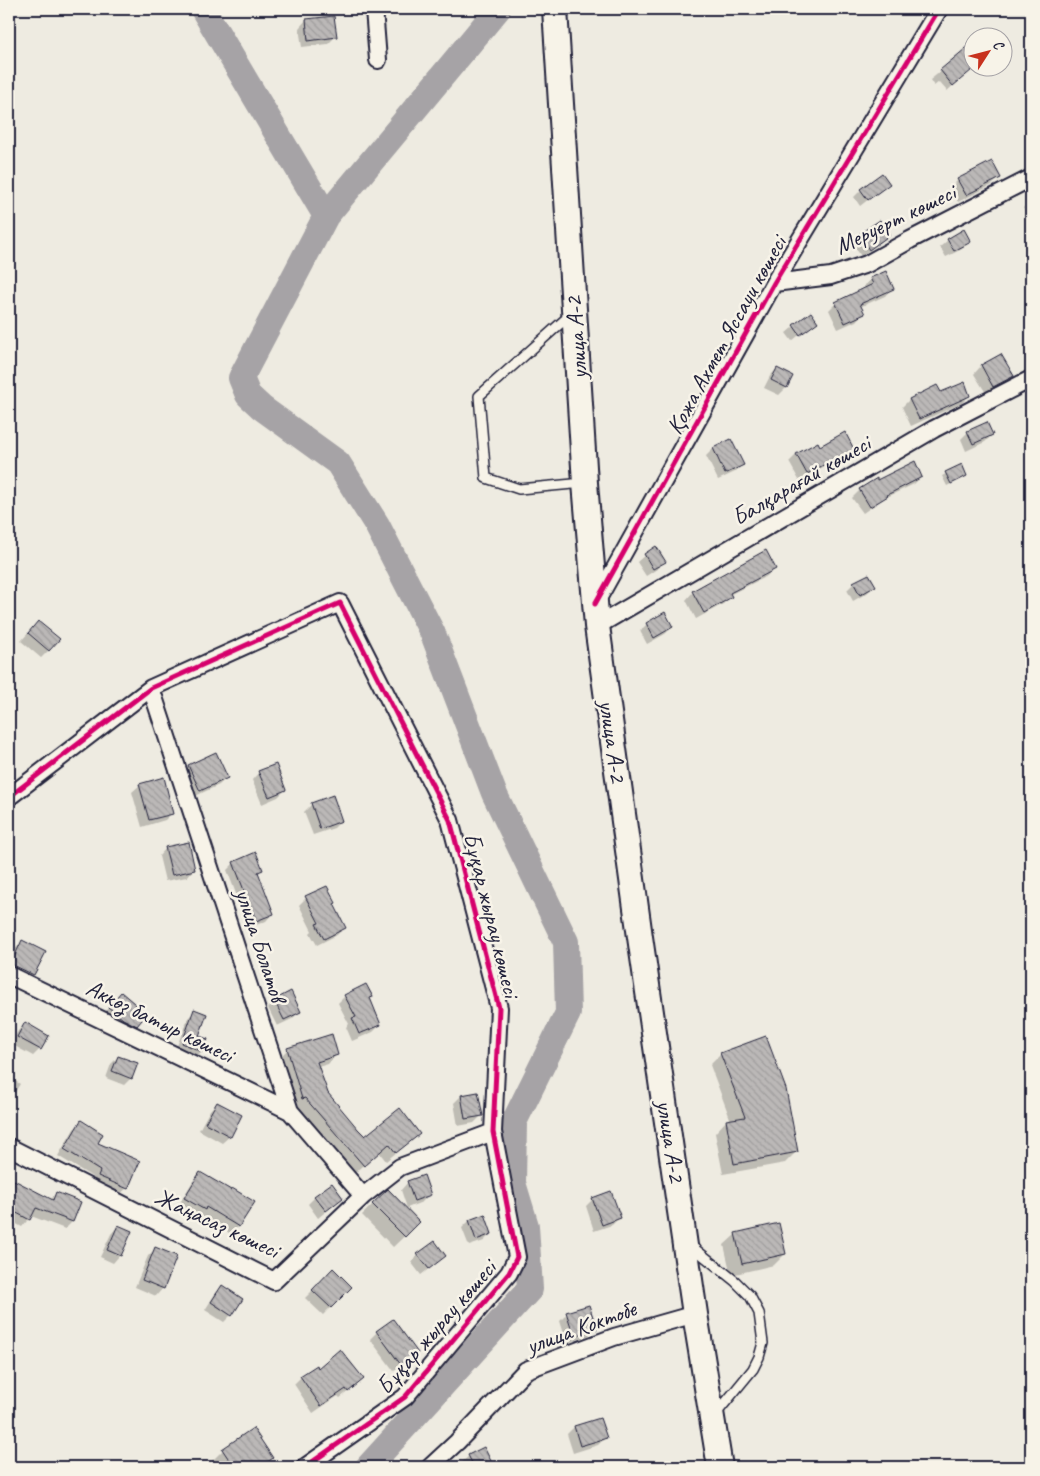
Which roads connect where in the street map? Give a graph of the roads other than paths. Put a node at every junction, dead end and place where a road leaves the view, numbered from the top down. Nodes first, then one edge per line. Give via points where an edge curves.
1 (374, 9) edge
2 (555, 9) edge
3 (939, 9) edge
4 (378, 60) dead end
5 (1031, 178) edge
6 (774, 283) junction
7 (574, 312) junction
8 (1031, 380) edge
9 (585, 483) junction
10 (596, 615) junction
11 (151, 688) junction
12 (9, 797) edge
13 (9, 975) edge
14 (290, 1111) junction
15 (492, 1132) junction
16 (9, 1147) edge
17 (363, 1196) junction
18 (686, 1242) junction
19 (696, 1314) junction
20 (713, 1417) junction
21 (305, 1467) edge
22 (430, 1467) edge
23 (720, 1467) edge

1 - 4 street
2 - 7 main road, улица А-2
3 - 6 street, Қожа Ахмет Яссауи көшесі
5 - 6 street, Меруерт көшесі via 867,264 831,276
6 - 10 street, Қожа Ахмет Яссауи көшесі
7 - 9 main road, улица А-2
7 - 9 lane via 479,396 486,478 518,489
8 - 10 street, Балқарағай көшесі via 934,429
9 - 10 main road, улица А-2
10 - 18 main road, улица А-2
11 - 12 street
11 - 14 street, улица Болатов
11 - 15 street, Бұқар жырау көшесі via 340,603 450,820 499,1008
13 - 14 street, Аккөз батыр көшесі
14 - 17 street, улица Болатов
15 - 17 street, Жаңасаз көшесі via 400,1167
15 - 21 street, Бұқар жырау көшесі via 517,1257 509,1273 404,1397
16 - 17 street, Жаңасаз көшесі via 274,1281
18 - 19 main road, улица А-2
18 - 20 lane via 735,1281 750,1296 759,1313 763,1344 759,1357 753,1369
19 - 20 main road, улица А-2
19 - 22 street, улица Коктобе via 614,1337 526,1370
20 - 23 main road, улица А-2

